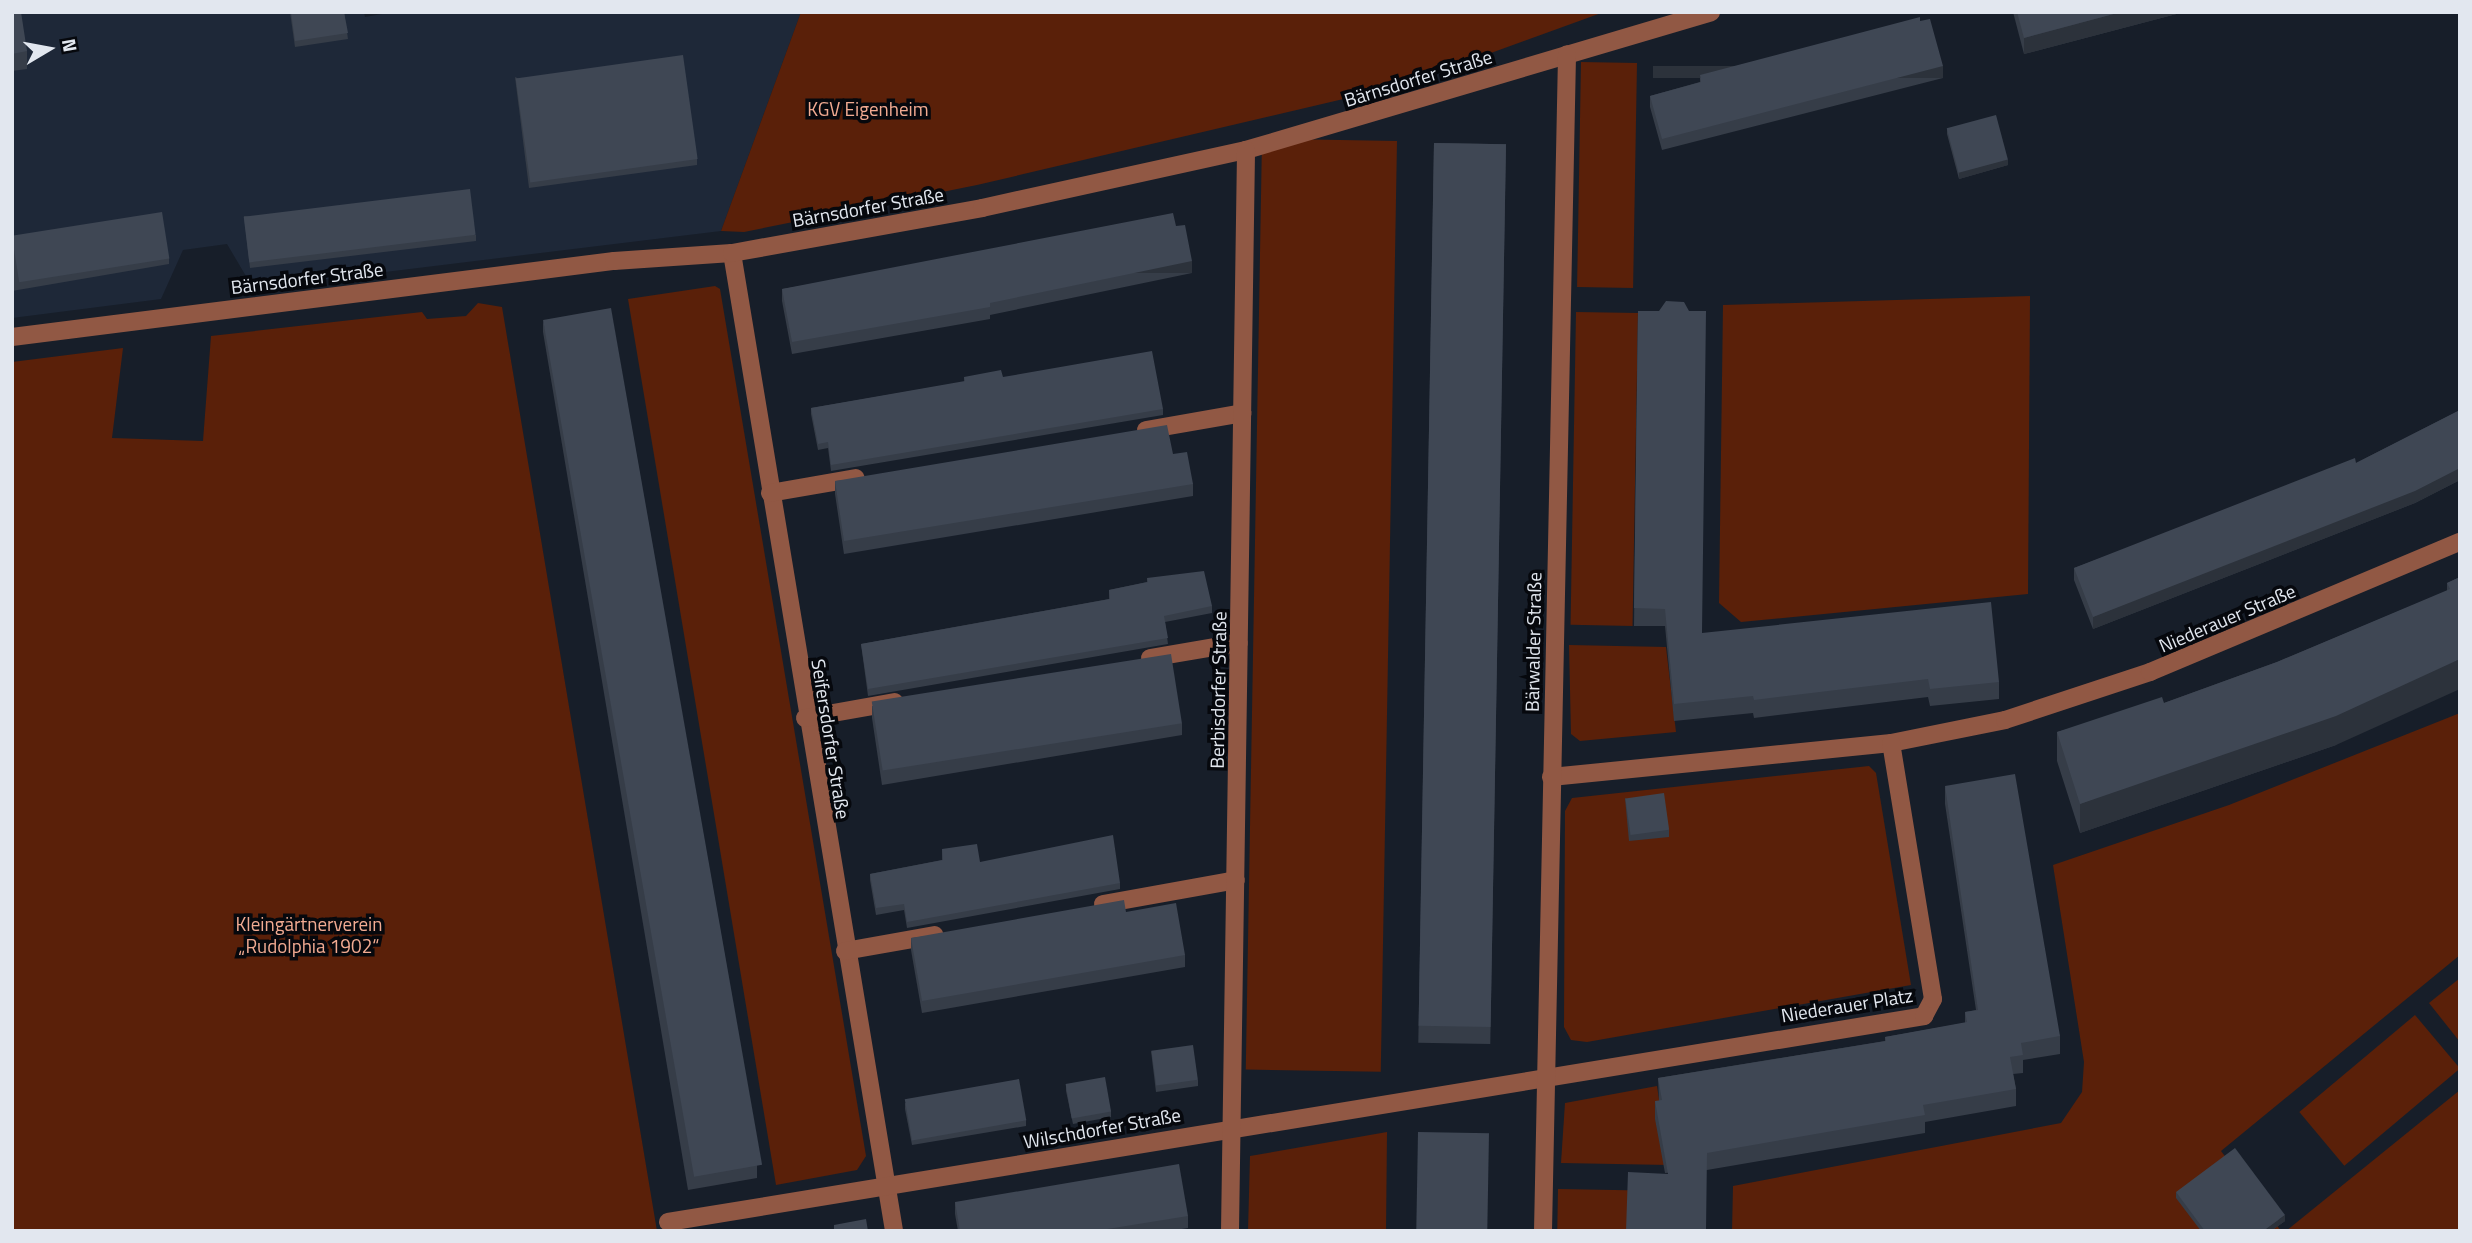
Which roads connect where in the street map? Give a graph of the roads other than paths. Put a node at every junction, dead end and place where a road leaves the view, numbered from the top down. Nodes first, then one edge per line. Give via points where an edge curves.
1 (1711, 12) edge
2 (1567, 54) junction
3 (1246, 150) junction
4 (732, 253) junction
5 (12, 337) edge
6 (1243, 413) junction
7 (1121, 434) edge
8 (878, 475) edge
9 (770, 493) junction
10 (2460, 542) edge
11 (1239, 643) junction
12 (1131, 662) edge
13 (914, 699) edge
14 (805, 718) junction
15 (1891, 743) junction
16 (1551, 777) junction
17 (1236, 880) junction
18 (1087, 907) edge
19 (953, 931) edge
20 (845, 951) junction
21 (1544, 1077) junction
22 (1232, 1128) junction
23 (887, 1186) junction
24 (667, 1222) dead end
25 (894, 1231) edge
26 (1230, 1231) edge
27 (1543, 1231) edge

1 - 2 street, Bärnsdorfer Straße
2 - 3 street, Bärnsdorfer Straße
2 - 16 street, Bärwalder Straße
3 - 4 street, Bärnsdorfer Straße via 982,208
3 - 6 street, Berbisdorfer Straße
4 - 5 street, Bärnsdorfer Straße via 614,261
4 - 9 street, Seifersdorfer Straße
6 - 7 street
6 - 11 street, Berbisdorfer Straße
8 - 9 street
9 - 14 street, Seifersdorfer Straße
10 - 15 street, Niederauer Straße via 2150,672 2005,720
11 - 12 street
11 - 17 street, Berbisdorfer Straße
13 - 14 street
14 - 20 street, Seifersdorfer Straße
15 - 16 street
15 - 21 street, Niederauer Platz via 1933,999 1924,1016
16 - 21 street, Bärwalder Straße
17 - 18 street
17 - 22 street, Berbisdorfer Straße
19 - 20 street
20 - 23 street, Seifersdorfer Straße
21 - 22 street, Wilschdorfer Straße
21 - 27 street, Bärwalder Straße
22 - 23 street, Wilschdorfer Straße
22 - 26 street, Berbisdorfer Straße
23 - 24 street, Wilschdorfer Straße
23 - 25 street, Seifersdorfer Straße

